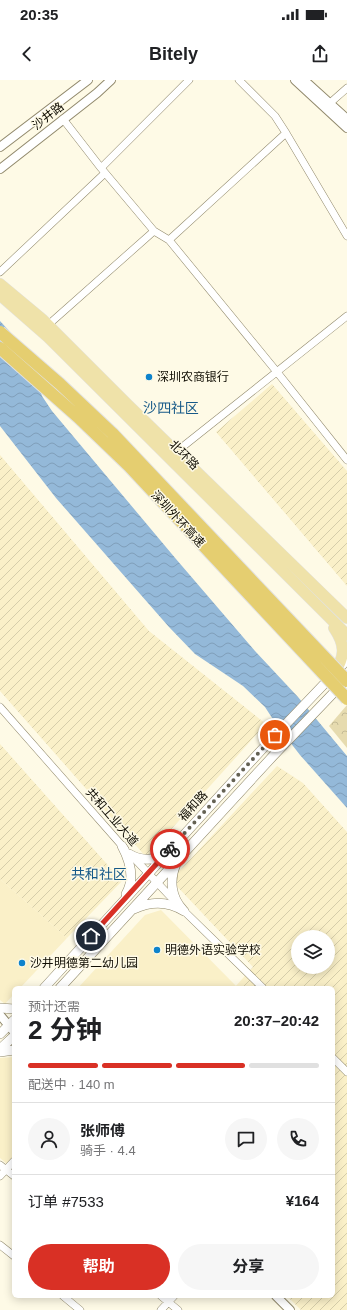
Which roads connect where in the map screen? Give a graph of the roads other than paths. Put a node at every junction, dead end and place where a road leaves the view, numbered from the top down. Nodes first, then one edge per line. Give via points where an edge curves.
1 (88, 80) edge
2 (111, 80) edge
3 (189, 80) edge
4 (239, 80) edge
5 (295, 80) edge
6 (304, 80) edge
7 (347, 88) edge
8 (330, 103) junction
9 (63, 119) junction
10 (347, 119) edge
11 (347, 128) edge
12 (286, 133) junction
13 (0, 147) edge
14 (0, 169) edge
15 (103, 170) junction
16 (154, 231) junction
17 (347, 236) edge
18 (169, 240) junction
19 (0, 272) edge
20 (0, 284) edge
21 (0, 295) edge
22 (347, 316) edge
23 (48, 325) junction
24 (0, 332) edge
25 (0, 348) edge
26 (277, 372) junction
27 (176, 452) junction
28 (347, 460) edge
29 (325, 614) junction
30 (346, 616) edge
31 (347, 635) edge
32 (347, 660) edge
33 (334, 674) junction
34 (346, 681) edge
35 (347, 699) edge
36 (0, 707) edge
37 (122, 846) junction
38 (169, 850) junction
39 (129, 854) junction
40 (178, 859) junction
41 (148, 874) junction
42 (157, 883) junction
43 (120, 904) junction
44 (184, 911) junction
45 (129, 912) junction
46 (46, 986) edge
47 (62, 986) edge
48 (261, 986) edge
49 (0, 1008) edge
50 (12, 1009) edge
51 (0, 1015) edge
52 (12, 1026) edge
53 (0, 1034) edge
54 (12, 1038) edge
55 (0, 1049) edge
56 (12, 1050) edge
57 (0, 1052) edge
58 (335, 1060) edge
59 (347, 1072) edge
60 (12, 1162) edge
61 (3, 1167) edge
62 (12, 1174) edge
63 (0, 1176) edge
64 (0, 1245) edge
65 (12, 1254) edge
66 (68, 1298) edge
67 (163, 1298) edge
68 (172, 1298) edge
69 (278, 1298) edge
70 (168, 1302) junction
71 (80, 1310) edge
72 (161, 1310) edge
73 (178, 1310) edge
74 (290, 1310) edge

1 - 13 street
2 - 9 street, 沙井路
3 - 15 street
4 - 12 street via 275,116
5 - 11 street
6 - 8 street
7 - 8 street
8 - 10 street
9 - 14 street, 沙井路
9 - 15 street
12 - 17 street
12 - 18 street
15 - 16 street
15 - 19 street
16 - 18 street
16 - 23 street
18 - 26 street
20 - 23 main road, 北环路
21 - 29 main road, 北环路 via 48,337
22 - 26 street
23 - 27 main road, 北环路
24 - 34 highway, 深圳外环高速, bridge via 112,433
25 - 35 highway, 深圳外环高速, bridge via 57,397 124,461
26 - 27 street
26 - 28 street
27 - 30 main road, 北环路
29 - 31 main road, 北环路
29 - 33 main road via 338,634 342,648 341,662
32 - 33 main road, 福和路
33 - 38 main road, 福和路
34 - 40 main road, 福和路 via 321,704
36 - 37 street, 共和工业大道
37 - 39 street, 共和工业大道
37 - 43 main road via 130,864 131,876 129,889
38 - 39 main road via 158,858 149,860
38 - 41 main road, 福和路
39 - 41 street, 共和工业大道
40 - 42 main road, 福和路
40 - 44 main road via 172,886 175,897
41 - 42 street, 共和工业大道
41 - 43 main road, 福和路
42 - 44 street, 共和工业大道
42 - 45 main road, 福和路
43 - 46 main road, 福和路
44 - 45 main road via 174,906 156,903 145,904
44 - 48 street, 共和工业大道
45 - 47 main road, 福和路
49 - 50 main road
51 - 52 street
52 - 53 main road
54 - 55 main road
56 - 57 main road
58 - 59 street
60 - 61 street
61 - 62 street
61 - 63 street
64 - 65 street
66 - 71 street
67 - 70 street
68 - 70 street
69 - 74 street
70 - 72 street
70 - 73 street

